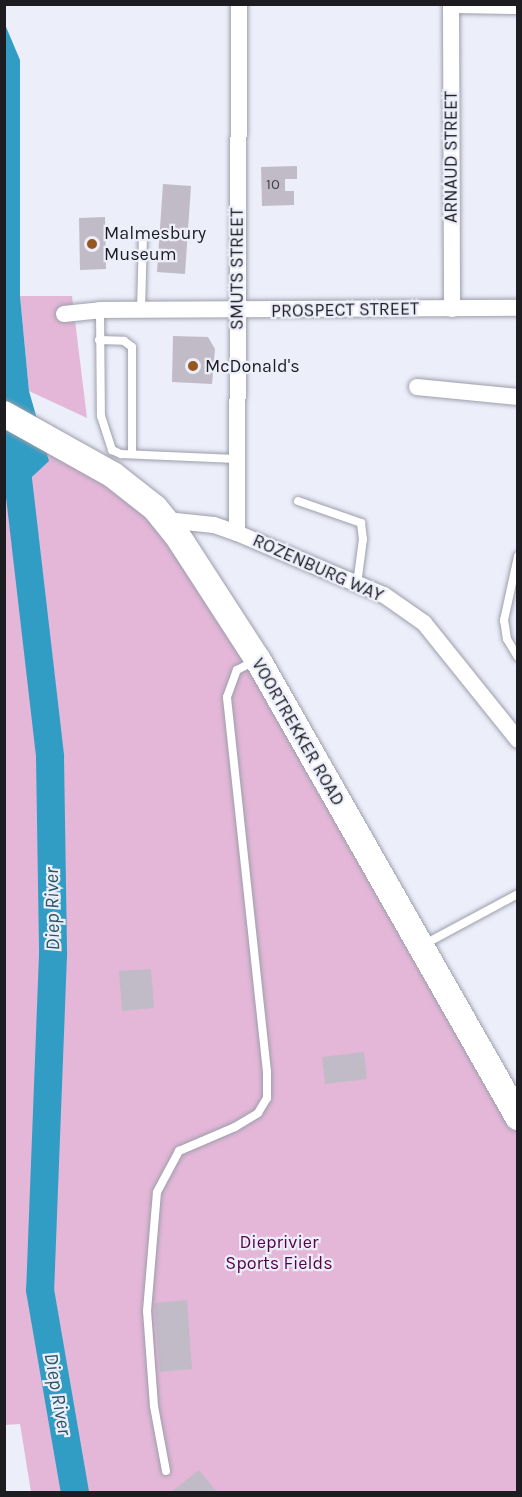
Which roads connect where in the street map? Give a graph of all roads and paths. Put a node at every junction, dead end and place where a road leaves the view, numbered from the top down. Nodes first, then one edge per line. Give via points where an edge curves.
1 (238, 4) edge
2 (451, 5) edge
3 (518, 6) edge
4 (143, 236) dead end
5 (518, 308) edge
6 (452, 309) junction
7 (100, 310) junction
8 (237, 311) junction
9 (141, 312) junction
10 (64, 314) dead end
11 (99, 340) junction
12 (417, 387) dead end
13 (518, 397) edge
14 (4, 414) edge
15 (132, 454) junction
16 (236, 459) junction
17 (297, 501) dead end
18 (165, 520) junction
19 (237, 533) junction
20 (518, 556) edge
21 (357, 585) junction
22 (518, 657) edge
23 (258, 660) junction
24 (518, 740) edge
25 (518, 894) edge
26 (420, 946) junction
27 (518, 1117) edge
28 (166, 1471) dead end

1 - 8 street, SMUTS STREET
2 - 3 street
2 - 6 street, ARNAUD STREET
4 - 9 lane
5 - 6 street, PROSPECT STREET
6 - 8 street, PROSPECT STREET
7 - 9 street, PROSPECT STREET
7 - 10 street, PROSPECT STREET
7 - 11 lane
8 - 9 street, PROSPECT STREET
8 - 16 street, SMUTS STREET
11 - 15 lane via 105,437 112,450
11 - 15 lane via 124,341 132,347
12 - 13 street
14 - 18 main road, VOORTREKKER ROAD via 113,475
15 - 16 lane
16 - 19 street, SMUTS STREET
17 - 21 lane via 361,523 363,539
18 - 19 street, ROZENBURG WAY via 207,524
18 - 23 main road, VOORTREKKER ROAD
19 - 21 street, ROZENBURG WAY
20 - 22 lane via 504,620 507,639
21 - 24 street, ROZENBURG WAY via 384,595 424,623
23 - 26 main road, VOORTREKKER ROAD
23 - 28 lane via 237,670 227,697 267,1098 258,1113 236,1127 179,1151 157,1192 147,1311 154,1406
25 - 26 lane
26 - 27 main road, VOORTREKKER ROAD

